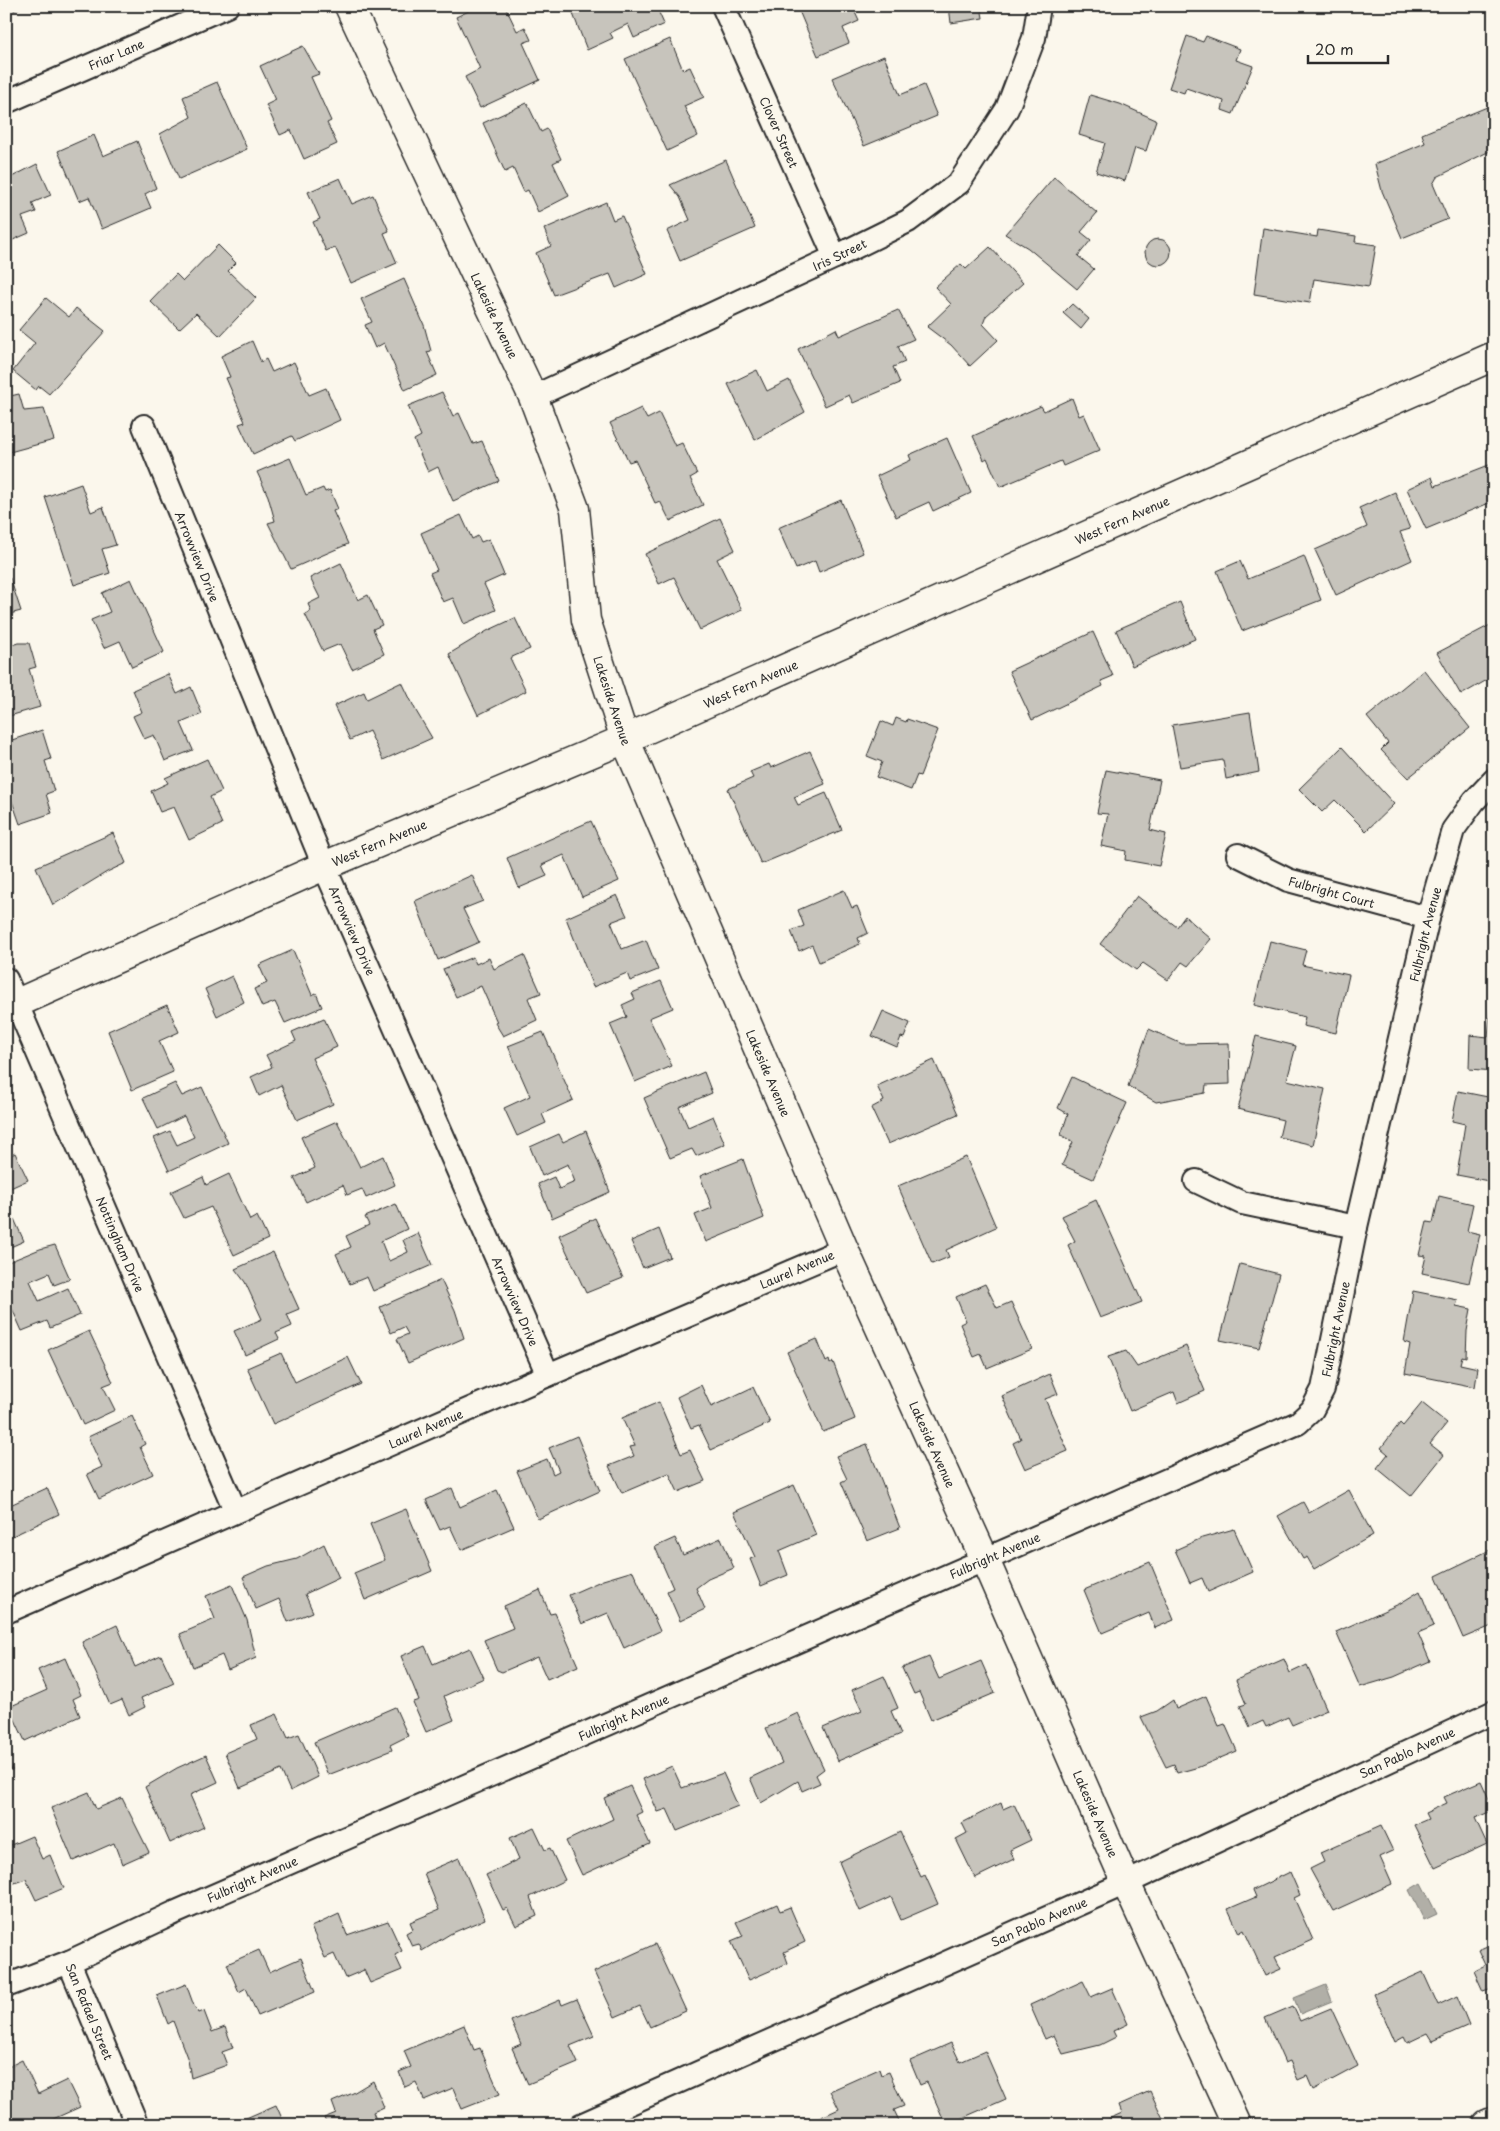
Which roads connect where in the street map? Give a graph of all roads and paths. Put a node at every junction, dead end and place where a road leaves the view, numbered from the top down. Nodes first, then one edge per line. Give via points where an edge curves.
1 (227, 6) edge
2 (349, 6) edge
3 (723, 6) edge
4 (1039, 6) edge
5 (6, 102) edge
6 (835, 257) junction
7 (1494, 356) edge
8 (532, 397) junction
9 (144, 426) dead end
10 (625, 739) junction
11 (1494, 780) edge
12 (1238, 855) dead end
13 (324, 866) junction
14 (1428, 918) junction
15 (6, 978) edge
16 (12, 1006) edge
17 (1196, 1181) dead end
18 (1356, 1227) junction
19 (844, 1249) junction
20 (548, 1375) junction
21 (235, 1510) junction
22 (985, 1560) junction
23 (6, 1612) edge
24 (1494, 1712) edge
25 (1126, 1883) junction
26 (69, 1962) junction
27 (6, 1986) edge
28 (1494, 2122) edge
29 (136, 2125) edge
30 (581, 2125) edge
31 (1237, 2125) edge
32 (1487, 2125) edge

1 - 5 street, Friar Lane
2 - 8 street, Lakeside Avenue
3 - 6 street, Clover Street
4 - 6 street, Iris Street via 1034,38 1006,109 959,183 908,221
6 - 8 street, Iris Street
7 - 10 street, West Fern Avenue
8 - 10 street, Lakeside Avenue via 576,509 586,620
9 - 13 street, Arrowview Drive
10 - 13 street, West Fern Avenue
10 - 19 street, Lakeside Avenue
11 - 14 street, Fulbright Avenue via 1453,830
12 - 14 street, Fulbright Court via 1288,880
13 - 16 street, West Fern Avenue
13 - 20 street, Arrowview Drive
14 - 18 street, Fulbright Avenue
15 - 16 street, Nottingham Drive
16 - 21 street, Nottingham Drive
17 - 18 street via 1242,1203
18 - 22 street, Fulbright Avenue via 1323,1389 1312,1410 1298,1423
19 - 20 street, Laurel Avenue
19 - 22 street, Lakeside Avenue
20 - 21 street, Laurel Avenue
21 - 23 street, Laurel Avenue
22 - 25 street, Lakeside Avenue
22 - 26 street, Fulbright Avenue via 192,1905
24 - 25 street, San Pablo Avenue
25 - 30 street, San Pablo Avenue
25 - 31 street, Lakeside Avenue
26 - 27 street, San Rafael Street
26 - 29 street, San Rafael Street
28 - 32 street

